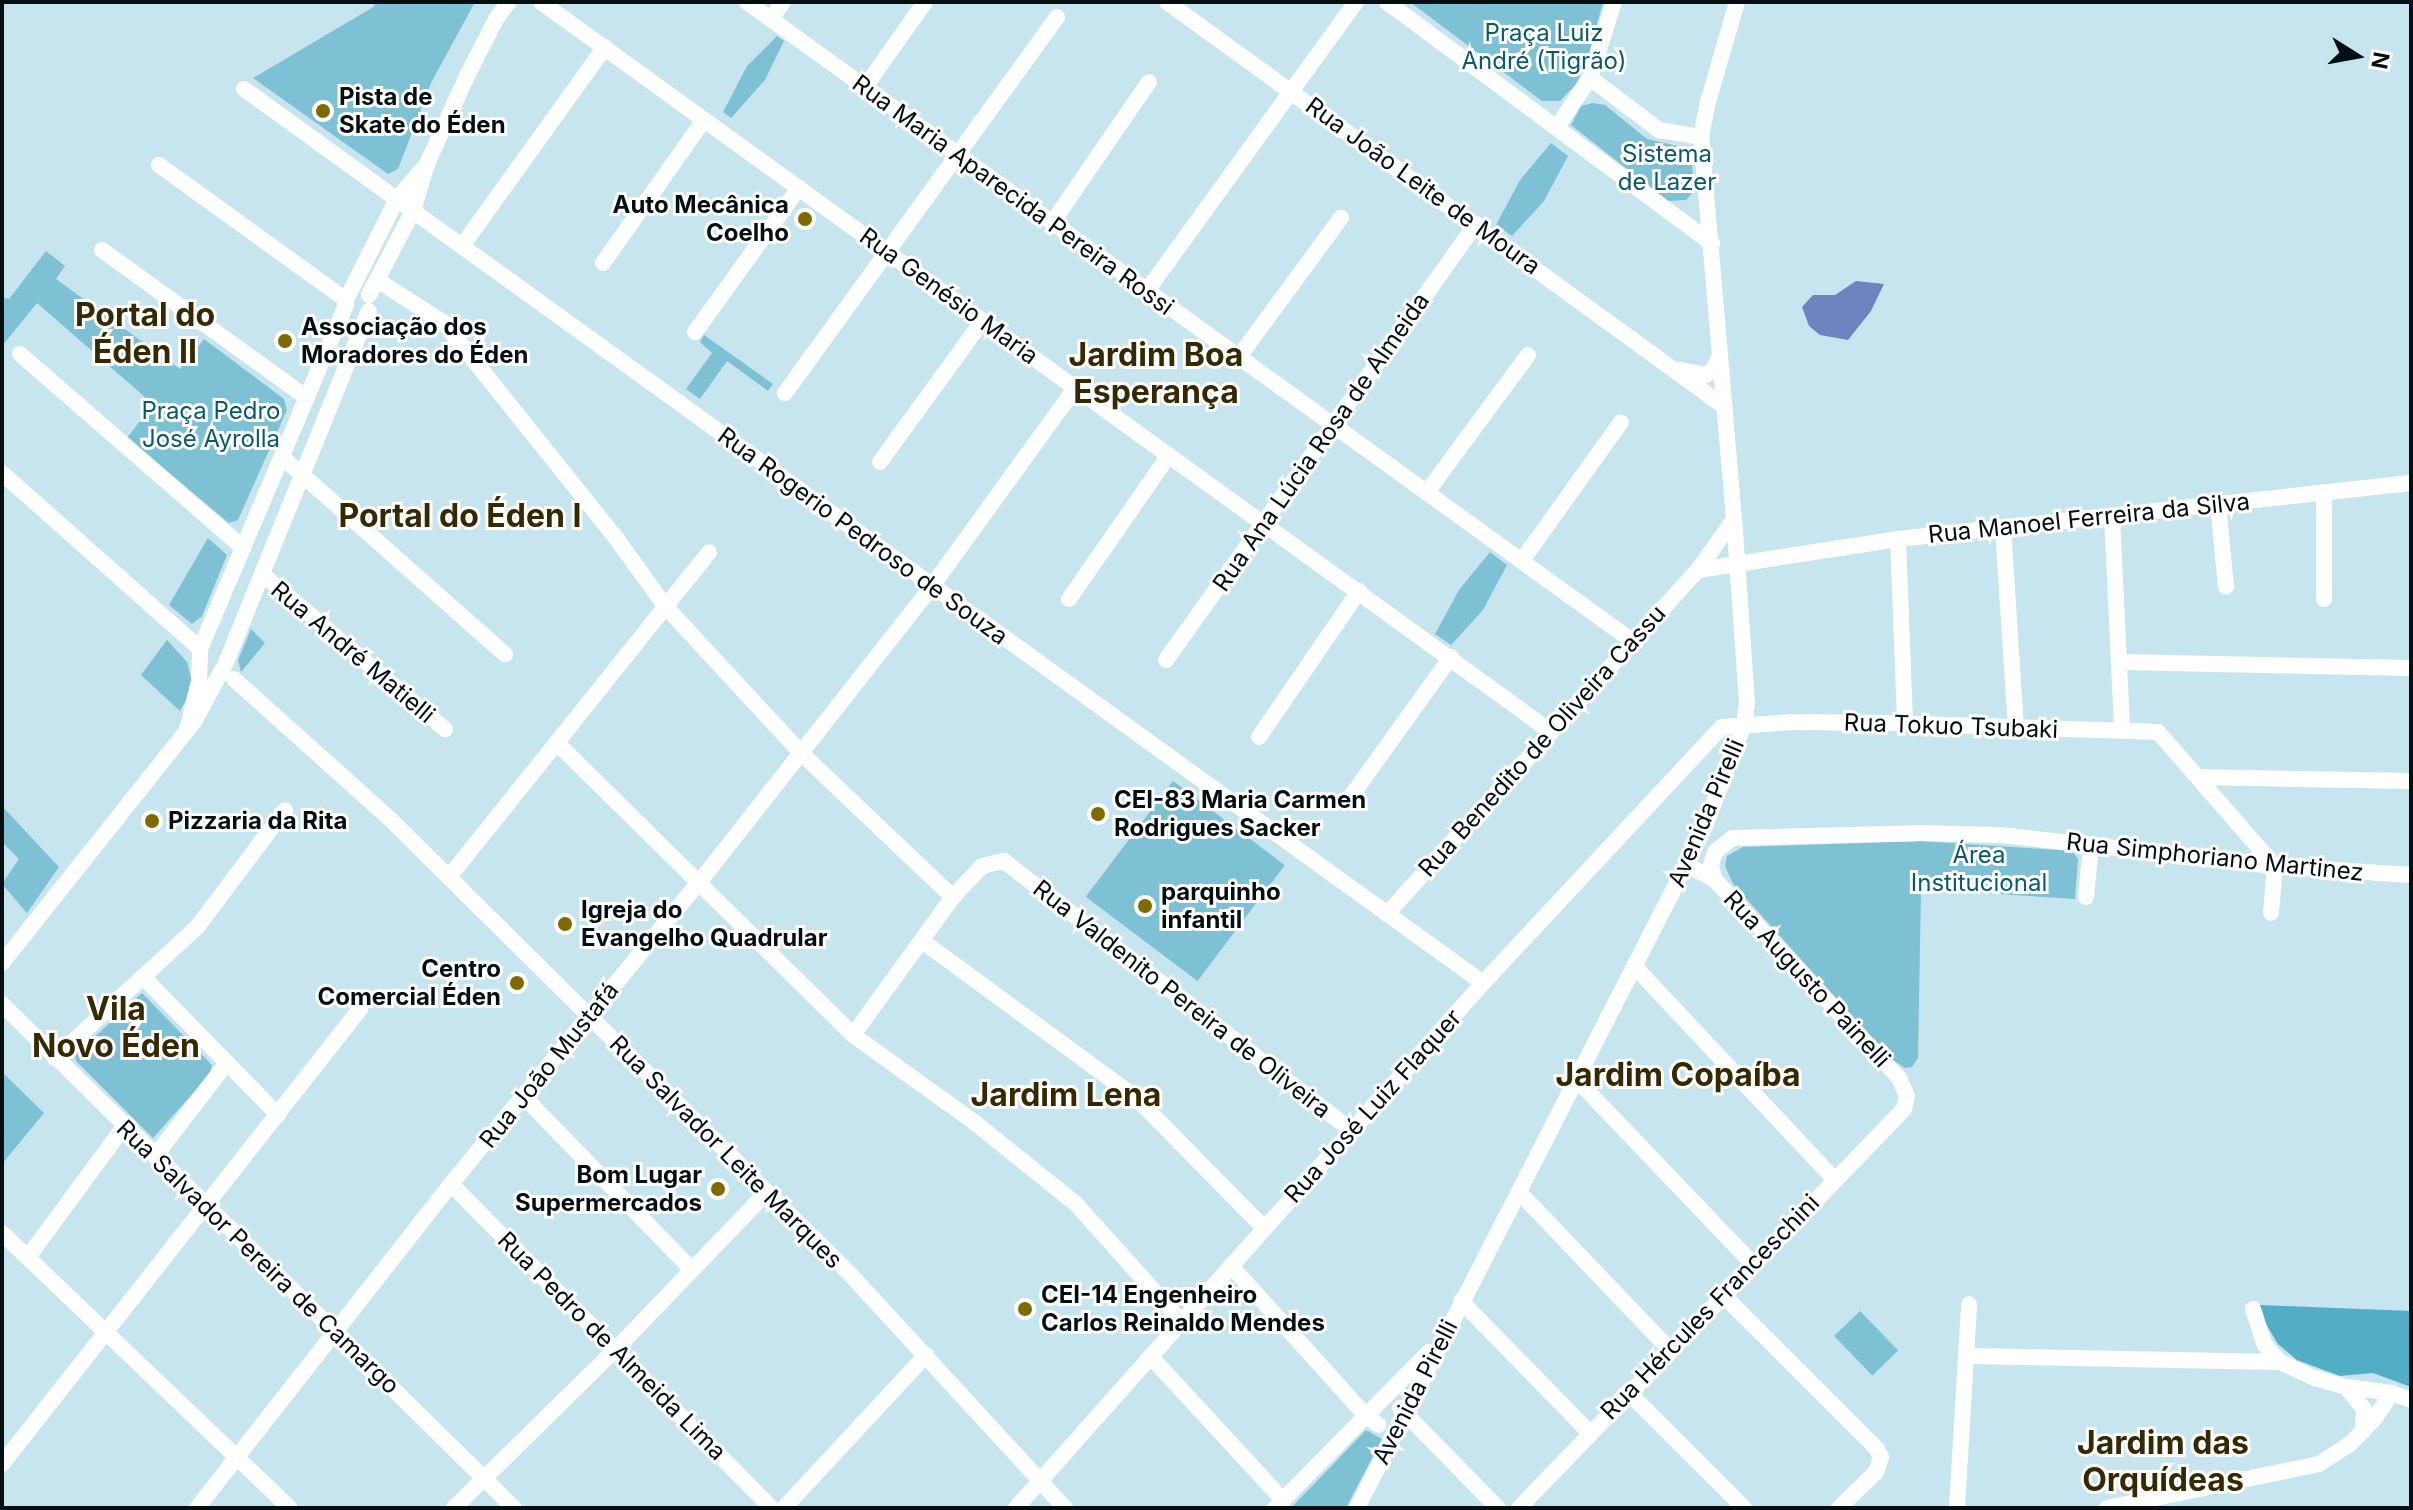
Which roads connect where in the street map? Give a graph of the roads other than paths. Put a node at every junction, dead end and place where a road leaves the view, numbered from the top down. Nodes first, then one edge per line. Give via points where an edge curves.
1 (509, 2) edge
2 (541, 2) edge
3 (747, 2) edge
4 (783, 2) edge
5 (925, 2) edge
6 (1167, 2) edge
7 (1356, 2) edge
8 (1387, 2) edge
9 (1614, 2) edge
10 (1737, 2) edge
11 (1057, 17) dead end
12 (771, 19) junction
13 (605, 47) junction
14 (1590, 78) junction
15 (1149, 82) dead end
16 (865, 87) junction
17 (244, 89) dead end
18 (1290, 91) junction
19 (704, 120) junction
20 (1557, 127) junction
21 (1701, 137) junction
22 (957, 154) junction
23 (427, 164) junction
24 (159, 165) dead end
25 (799, 188) junction
26 (397, 199) junction
27 (413, 211) junction
28 (1341, 218) dead end
29 (1052, 223) junction
30 (1476, 224) junction
31 (1712, 243) junction
32 (462, 246) junction
33 (102, 250) dead end
34 (887, 252) junction
35 (603, 263) dead end
36 (1146, 292) junction
37 (372, 296) junction
38 (347, 300) junction
39 (983, 320) junction
40 (695, 332) dead end
41 (1721, 352) junction
42 (20, 354) dead end
43 (1528, 355) dead end
44 (1238, 358) junction
45 (1678, 370) junction
46 (1076, 387) junction
47 (785, 393) dead end
48 (306, 397) junction
49 (1725, 407) junction
50 (1621, 422) dead end
51 (1334, 426) junction
52 (1169, 455) junction
53 (282, 457) junction
54 (880, 462) dead end
55 (2, 473) edge
56 (304, 476) junction
57 (2411, 483) edge
58 (1427, 492) junction
59 (2324, 492) junction
60 (2218, 504) junction
61 (2112, 516) junction
62 (1734, 519) junction
63 (1264, 523) junction
64 (2003, 528) junction
65 (1898, 539) junction
66 (243, 548) junction
67 (709, 552) dead end
68 (1523, 559) junction
69 (1737, 559) junction
70 (1700, 566) junction
71 (262, 574) junction
72 (932, 586) junction
73 (2226, 587) dead end
74 (1359, 591) junction
75 (1069, 599) dead end
76 (2324, 599) dead end
77 (665, 606) junction
78 (1631, 640) junction
79 (505, 654) dead end
80 (1451, 657) junction
81 (1166, 660) dead end
82 (2119, 662) junction
83 (219, 665) junction
84 (2411, 668) edge
85 (1905, 723) junction
86 (1744, 725) junction
87 (2016, 727) junction
88 (445, 729) dead end
89 (187, 730) junction
90 (1550, 731) junction
91 (2122, 731) junction
92 (1259, 737) dead end
93 (557, 743) junction
94 (801, 753) junction
95 (2198, 777) junction
96 (2411, 781) edge
97 (1349, 799) dead end
98 (285, 810) dead end
99 (1705, 826) junction
100 (1732, 838) junction
101 (2091, 845) junction
102 (1686, 865) junction
103 (2275, 866) junction
104 (2411, 875) edge
105 (449, 877) junction
106 (1714, 879) junction
107 (697, 885) junction
108 (953, 897) junction
109 (2086, 897) dead end
110 (2271, 913) dead end
111 (1387, 914) junction
112 (922, 941) junction
113 (2, 963) edge
114 (1635, 967) junction
115 (143, 977) junction
116 (1483, 983) junction
117 (2, 1004) edge
118 (360, 1009) dead end
119 (589, 1017) junction
120 (853, 1035) junction
121 (55, 1058) junction
122 (227, 1063) junction
123 (1578, 1081) junction
124 (524, 1097) junction
125 (1904, 1109) joint
126 (278, 1115) junction
127 (124, 1127) junction
128 (1352, 1131) junction
129 (155, 1156) junction
130 (1835, 1180) junction
131 (451, 1184) junction
132 (1519, 1192) junction
133 (766, 1193) junction
134 (206, 1207) junction
135 (1264, 1228) junction
136 (2, 1233) edge
137 (28, 1257) junction
138 (1753, 1264) junction
139 (1231, 1266) junction
140 (692, 1270) junction
141 (1723, 1295) junction
142 (1461, 1301) junction
143 (1969, 1304) dead end
144 (2253, 1309) dead end
145 (1182, 1322) junction
146 (2257, 1328) junction
147 (107, 1332) junction
148 (336, 1334) junction
149 (1444, 1336) junction
150 (616, 1349) junction
151 (1670, 1350) junction
152 (926, 1355) junction
153 (1967, 1356) junction
154 (1151, 1357) junction
155 (2242, 1361) junction
156 (2280, 1362) junction
157 (2346, 1387) junction
158 (1628, 1392) junction
159 (2392, 1393) junction
160 (2411, 1400) edge
161 (1389, 1419) junction
162 (2363, 1431) junction
163 (1589, 1432) junction
164 (237, 1457) junction
165 (2, 1464) edge
166 (484, 1479) junction
167 (1040, 1480) junction
168 (1279, 1504) edge
169 (197, 1508) edge
170 (290, 1508) edge
171 (454, 1508) edge
172 (514, 1508) edge
173 (772, 1508) edge
174 (784, 1508) edge
175 (1016, 1508) edge
176 (1065, 1508) edge
177 (1357, 1508) edge
178 (1498, 1508) edge
179 (1519, 1508) edge
180 (1744, 1508) edge
181 (1839, 1508) edge
182 (1957, 1508) edge
183 (2107, 1508) edge

1 - 23 street
2 - 13 street, Rua Genésio Maria
3 - 12 street, Rua Maria Aparecida Pereira Rossi
4 - 12 street
5 - 16 street
6 - 18 street, Rua João Leite de Moura
7 - 18 street
8 - 20 street
9 - 14 street
10 - 21 street, Avenida Pirelli
11 - 22 street
12 - 16 street, Rua Maria Aparecida Pereira Rossi
13 - 19 street, Rua Genésio Maria
13 - 32 street
14 - 20 street
14 - 21 street via 1659,130
15 - 29 street
16 - 22 street, Rua Maria Aparecida Pereira Rossi
17 - 26 street, Rua Rogerio Pedroso de Souza
18 - 30 street, Rua João Leite de Moura
18 - 36 street
19 - 25 street, Rua Genésio Maria
19 - 35 street
20 - 31 street
21 - 31 street, Avenida Pirelli
22 - 29 street, Rua Maria Aparecida Pereira Rossi
22 - 34 street
23 - 26 street
23 - 27 street
24 - 38 street
25 - 34 street, Rua Genésio Maria
25 - 40 street
26 - 27 street, Rua Rogerio Pedroso de Souza
26 - 38 street
27 - 32 street, Rua Rogerio Pedroso de Souza
27 - 37 street
28 - 44 street
29 - 36 street, Rua Maria Aparecida Pereira Rossi
30 - 45 street, Rua João Leite de Moura
30 - 51 street, Rua Ana Lúcia Rosa de Almeida
31 - 41 street, Avenida Pirelli
32 - 72 street, Rua Rogerio Pedroso de Souza
33 - 48 street
34 - 39 street, Rua Genésio Maria
34 - 47 street
36 - 44 street, Rua Maria Aparecida Pereira Rossi
37 - 38 street via 358,290
37 - 56 street
37 - 77 street via 407,298 443,322
38 - 48 street
39 - 46 street, Rua Genésio Maria
39 - 54 street
41 - 45 street via 1706,375
41 - 49 street, Avenida Pirelli
42 - 66 street
43 - 58 street
44 - 51 street, Rua Maria Aparecida Pereira Rossi
45 - 49 street, Rua João Leite de Moura
46 - 52 street, Rua Genésio Maria
46 - 72 street, Rua João Mustafá
48 - 53 street
49 - 62 street, Avenida Pirelli
50 - 68 street
51 - 58 street, Rua Maria Aparecida Pereira Rossi
51 - 63 street, Rua Ana Lúcia Rosa de Almeida
52 - 63 street, Rua Genésio Maria
52 - 75 street
53 - 56 street
53 - 66 street
55 - 83 street, Rua Salvador Leite Marques
56 - 71 street
56 - 79 street
57 - 59 street, Rua Manoel Ferreira da Silva
58 - 68 street, Rua Maria Aparecida Pereira Rossi
59 - 60 street, Rua Manoel Ferreira da Silva
59 - 76 street
60 - 61 street, Rua Manoel Ferreira da Silva
60 - 73 street
61 - 64 street, Rua Manoel Ferreira da Silva
61 - 82 street
62 - 69 street, Avenida Pirelli
62 - 70 street, Rua Benedito de Oliveira Cassu
63 - 74 street, Rua Genésio Maria
63 - 81 street, Rua Ana Lúcia Rosa de Almeida
64 - 65 street, Rua Manoel Ferreira da Silva
64 - 87 street
65 - 69 street, Rua Manoel Ferreira da Silva
65 - 85 street
66 - 83 street
67 - 77 street
68 - 78 street, Rua Maria Aparecida Pereira Rossi
69 - 70 street
69 - 86 street, Avenida Pirelli
70 - 78 street, Rua Benedito de Oliveira Cassu
71 - 83 street
71 - 88 street, Rua André Matielli
72 - 94 street, Rua João Mustafá
72 - 111 street, Rua Rogerio Pedroso de Souza
74 - 80 street, Rua Genésio Maria
74 - 92 street
77 - 93 street
77 - 94 street
78 - 90 street, Rua Benedito de Oliveira Cassu
80 - 90 street, Rua Genésio Maria
80 - 97 street
82 - 84 street
82 - 91 street
83 - 89 street via 209,698
83 - 89 street via 199,681
83 - 105 street, Rua Salvador Leite Marques
85 - 86 street, Rua Tokuo Tsubaki
85 - 87 street, Rua Tokuo Tsubaki
86 - 99 street, Avenida Pirelli
86 - 116 street, Rua José Luiz Flaquer via 1722,727 1712,735
87 - 91 street, Rua Tokuo Tsubaki
89 - 113 street
90 - 111 street, Rua Benedito de Oliveira Cassu
91 - 95 street, Rua Tokuo Tsubaki via 2158,732
93 - 105 street
93 - 107 street
94 - 107 street, Rua João Mustafá
94 - 108 street
95 - 96 street
95 - 103 street
98 - 115 street via 198,926
99 - 100 street, Rua Simphoriano Martinez
99 - 102 street, Avenida Pirelli
100 - 101 street, Rua Simphoriano Martinez via 1918,833
100 - 106 street via 1715,852
101 - 103 street, Rua Simphoriano Martinez
101 - 109 street
102 - 106 street, Rua Augusto Painelli
102 - 114 street, Avenida Pirelli
103 - 104 street, Rua Simphoriano Martinez
103 - 110 street
105 - 119 street, Rua Salvador Leite Marques
106 - 125 street, Rua Augusto Painelli via 1899,1078 1907,1096
107 - 119 street, Rua João Mustafá
107 - 120 street
108 - 112 street
108 - 128 street, Rua Valdenito Pereira de Oliveira via 982,866 1004,861
111 - 116 street, Rua Rogerio Pedroso de Souza
112 - 120 street
112 - 135 street via 1135,1097
114 - 123 street, Avenida Pirelli
114 - 130 street
115 - 121 street
115 - 122 street
116 - 128 street, Rua José Luiz Flaquer
117 - 121 street, Rua Salvador Pereira de Camargo
118 - 126 street
119 - 124 street, Rua João Mustafá
119 - 133 street, Rua Salvador Leite Marques
120 - 145 street via 1076,1204
121 - 127 street, Rua Salvador Pereira de Camargo
122 - 126 street
122 - 129 street
123 - 132 street, Avenida Pirelli
123 - 138 street
124 - 131 street, Rua João Mustafá
124 - 140 street
125 - 130 street, Rua Hércules Franceschini
126 - 134 street
127 - 129 street, Rua Salvador Pereira de Camargo
127 - 137 street
128 - 135 street, Rua José Luiz Flaquer
129 - 134 street, Rua Salvador Pereira de Camargo
130 - 138 street, Rua Hércules Franceschini
131 - 148 street, Rua João Mustafá
131 - 150 street, Rua Pedro de Almeida Lima
132 - 142 street, Avenida Pirelli
132 - 151 street
133 - 140 street
133 - 152 street, Rua Salvador Leite Marques
134 - 147 street
134 - 148 street, Rua Salvador Pereira de Camargo
135 - 139 street, Rua José Luiz Flaquer
136 - 137 street
137 - 147 street
138 - 141 street, Rua Hércules Franceschini
139 - 145 street, Rua José Luiz Flaquer
139 - 161 street
140 - 150 street
141 - 151 street, Rua Hércules Franceschini
141 - 181 street via 1877,1449 1881,1457 1876,1472
142 - 149 street, Avenida Pirelli
142 - 163 street
143 - 153 street
144 - 146 street
145 - 154 street, Rua José Luiz Flaquer
146 - 155 street
146 - 156 street
147 - 164 street
147 - 165 street
148 - 164 street, Rua João Mustafá
148 - 166 street, Rua Salvador Pereira de Camargo
149 - 161 street
149 - 161 street, Avenida Pirelli
150 - 166 street
150 - 173 street, Rua Pedro de Almeida Lima
151 - 158 street, Rua Hércules Franceschini
152 - 167 street, Rua Salvador Leite Marques
152 - 174 street
153 - 155 street
153 - 182 street
154 - 167 street, Rua José Luiz Flaquer
154 - 168 street
155 - 156 street
156 - 157 street
157 - 159 street
157 - 162 street via 2364,1409
158 - 163 street, Rua Hércules Franceschini
158 - 180 street
159 - 160 street
159 - 162 street
161 - 168 street
161 - 177 street, Avenida Pirelli
161 - 178 street via 1425,1438
162 - 183 street via 2319,1464
163 - 179 street, Rua Hércules Franceschini
164 - 169 street, Rua João Mustafá
164 - 170 street
166 - 171 street
166 - 172 street, Rua Salvador Pereira de Camargo
167 - 175 street, Rua José Luiz Flaquer
167 - 176 street, Rua Salvador Leite Marques

